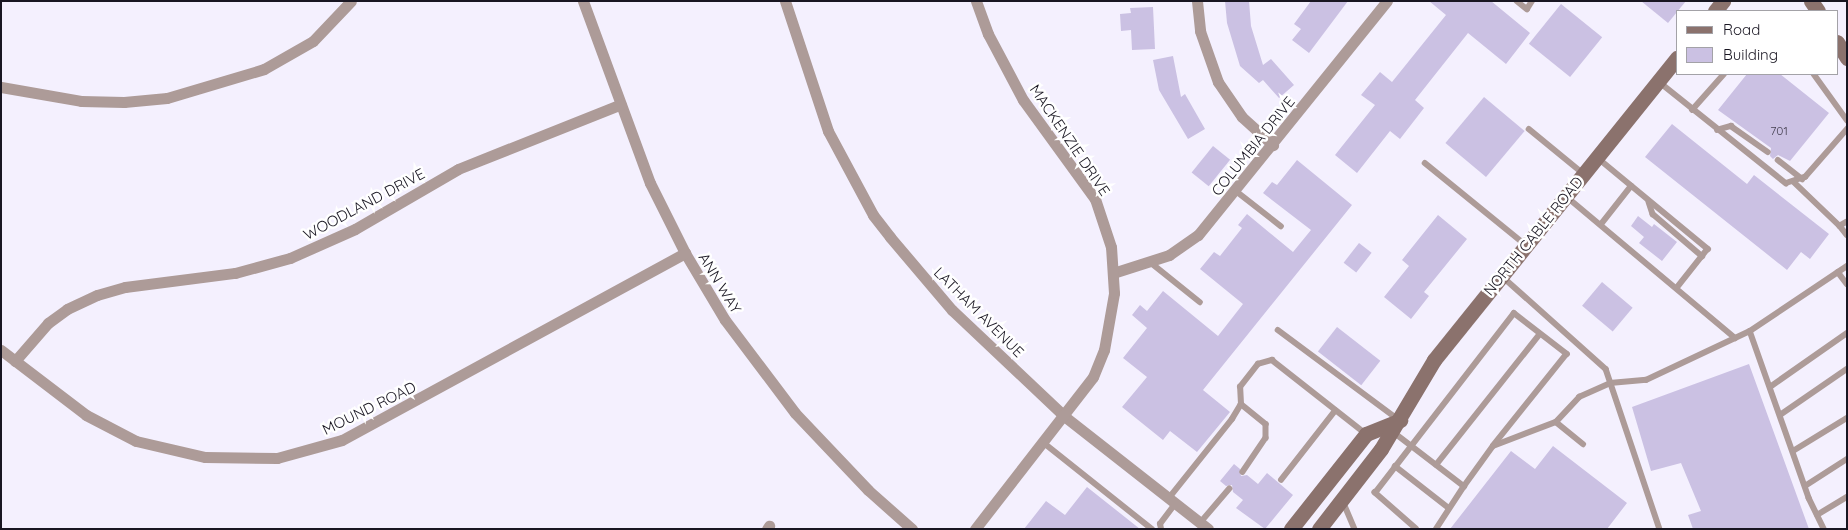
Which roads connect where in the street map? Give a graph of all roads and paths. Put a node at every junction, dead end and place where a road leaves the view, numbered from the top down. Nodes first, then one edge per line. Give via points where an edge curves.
1 (351, 1) edge
2 (583, 1) edge
3 (786, 1) edge
4 (976, 1) edge
5 (1197, 1) edge
6 (1387, 1) edge
7 (1517, 1) edge
8 (1532, 1) edge
9 (1838, 44) edge
10 (1847, 58) edge
11 (1676, 59) edge
12 (1723, 75) edge
13 (1815, 75) edge
14 (1658, 81) junction
15 (1, 87) edge
16 (621, 104) junction
17 (1692, 110) junction
18 (1847, 120) edge
19 (1529, 129) dead end
20 (1847, 129) edge
21 (1718, 130) junction
22 (1273, 145) junction
23 (1768, 152) dead end
24 (1596, 157) junction
25 (1778, 160) dead end
26 (1425, 163) dead end
27 (1584, 174) junction
28 (1802, 179) junction
29 (1795, 183) junction
30 (1631, 186) junction
31 (1236, 191) junction
32 (1566, 195) junction
33 (1847, 222) edge
34 (1602, 223) junction
35 (1281, 226) dead end
36 (1840, 226) junction
37 (1847, 235) edge
38 (1526, 245) junction
39 (685, 253) junction
40 (1150, 262) junction
41 (1847, 266) edge
42 (1838, 272) junction
43 (1113, 273) junction
44 (1502, 275) junction
45 (1847, 284) edge
46 (1678, 287) junction
47 (1200, 302) dead end
48 (1278, 330) dead end
49 (1750, 332) junction
50 (1847, 333) edge
51 (1540, 334) junction
52 (1735, 338) junction
53 (1, 350) edge
54 (15, 360) junction
55 (1847, 369) edge
56 (1610, 382) junction
57 (1770, 387) junction
58 (1241, 404) junction
59 (1335, 411) junction
60 (1780, 415) junction
61 (1064, 416) junction
62 (1847, 418) edge
63 (1556, 422) junction
64 (1396, 426) junction
65 (1366, 434) junction
66 (1044, 443) junction
67 (1583, 444) dead end
68 (1410, 445) junction
69 (1493, 446) junction
70 (1792, 451) junction
71 (1847, 459) edge
72 (1436, 465) junction
73 (1395, 466) junction
74 (1243, 472) dead end
75 (1282, 480) dead end
76 (1464, 486) junction
77 (1805, 486) junction
78 (1229, 489) dead end
79 (1847, 497) edge
80 (1342, 499) junction
81 (1173, 500) junction
82 (1449, 508) junction
83 (1817, 515) junction
84 (1204, 526) edge
85 (1322, 528) edge
86 (912, 529) edge
87 (975, 529) edge
88 (1152, 529) edge
89 (1161, 529) edge
90 (1291, 529) edge
91 (1355, 529) edge
92 (1416, 529) edge
93 (1436, 529) edge
94 (1660, 529) edge
95 (1824, 529) edge

1 - 15 street via 313,41 270,66 229,82 167,98 81,101
2 - 16 street, ANN WAY
3 - 61 street, LATHAM AVENUE via 828,131 873,215 952,310
4 - 43 street, MACKENZIE DRIVE via 988,34 1015,86 1095,199 1111,247
5 - 22 street via 1200,31 1218,82 1242,117
6 - 22 street, COLUMBIA DRIVE
7 - 8 lane via 1526,9
9 - 10 street
11 - 14 street, NORTH CABLE ROAD
12 - 17 lane
13 - 18 lane
14 - 17 lane
14 - 24 street, NORTH CABLE ROAD
16 - 39 street, ANN WAY via 650,183
16 - 54 street, WOODLAND DRIVE via 513,144 458,169 355,229 290,258 235,273 125,287 97,295 67,309 48,323
17 - 21 lane
19 - 27 lane
20 - 28 lane
21 - 23 lane via 1731,126
21 - 29 lane via 1786,183
22 - 31 street, COLUMBIA DRIVE
24 - 27 street, NORTH CABLE ROAD
24 - 30 lane
25 - 28 lane
26 - 38 lane
27 - 32 street, NORTH CABLE ROAD
28 - 29 lane
29 - 36 lane
30 - 34 lane
30 - 46 lane via 1708,249
31 - 35 lane
31 - 40 street, COLUMBIA DRIVE via 1198,235 1176,251
32 - 34 lane
32 - 38 street, NORTH CABLE ROAD
33 - 36 lane
34 - 46 lane
36 - 37 lane
38 - 44 street, NORTH CABLE ROAD
39 - 54 street, MOUND ROAD via 342,440 277,458 205,457 136,441 86,416
39 - 86 street, ANN WAY via 724,320 774,389 868,490
40 - 43 street, COLUMBIA DRIVE
40 - 47 lane
41 - 42 lane
42 - 45 lane
42 - 49 lane
43 - 61 street, MACKENZIE DRIVE via 1113,311 1104,350 1093,378
44 - 56 lane via 1606,369
44 - 64 street, NORTH CABLE ROAD via 1434,360
46 - 52 lane
48 - 64 lane
49 - 52 lane
49 - 57 lane
50 - 57 lane
51 - 68 lane via 1514,313
51 - 69 lane via 1567,354
51 - 72 lane
52 - 56 lane via 1646,380
53 - 54 street, MOUND ROAD
55 - 60 lane
56 - 63 lane via 1578,397
56 - 94 lane
57 - 60 lane
58 - 59 lane via 1240,388 1258,364 1272,360
58 - 74 lane via 1266,424 1266,438
58 - 81 lane via 1193,466
59 - 65 lane
59 - 75 lane
60 - 70 lane
61 - 66 street, MACKENZIE DRIVE
61 - 81 street, LATHAM AVENUE
62 - 70 lane
63 - 67 lane
63 - 69 lane
64 - 65 street
64 - 68 lane
64 - 80 street, NORTH CABLE ROAD
65 - 90 street
66 - 87 street, MACKENZIE DRIVE
66 - 88 lane
68 - 72 lane
68 - 73 lane
69 - 76 lane
70 - 77 lane
71 - 77 lane
72 - 76 lane
73 - 82 lane
73 - 92 lane via 1375,493
76 - 82 lane
77 - 83 lane
78 - 84 lane
79 - 83 lane
80 - 85 street, NORTH CABLE ROAD
80 - 91 lane
81 - 84 street, LATHAM AVENUE
81 - 89 lane via 1160,524
82 - 93 lane
83 - 95 lane

